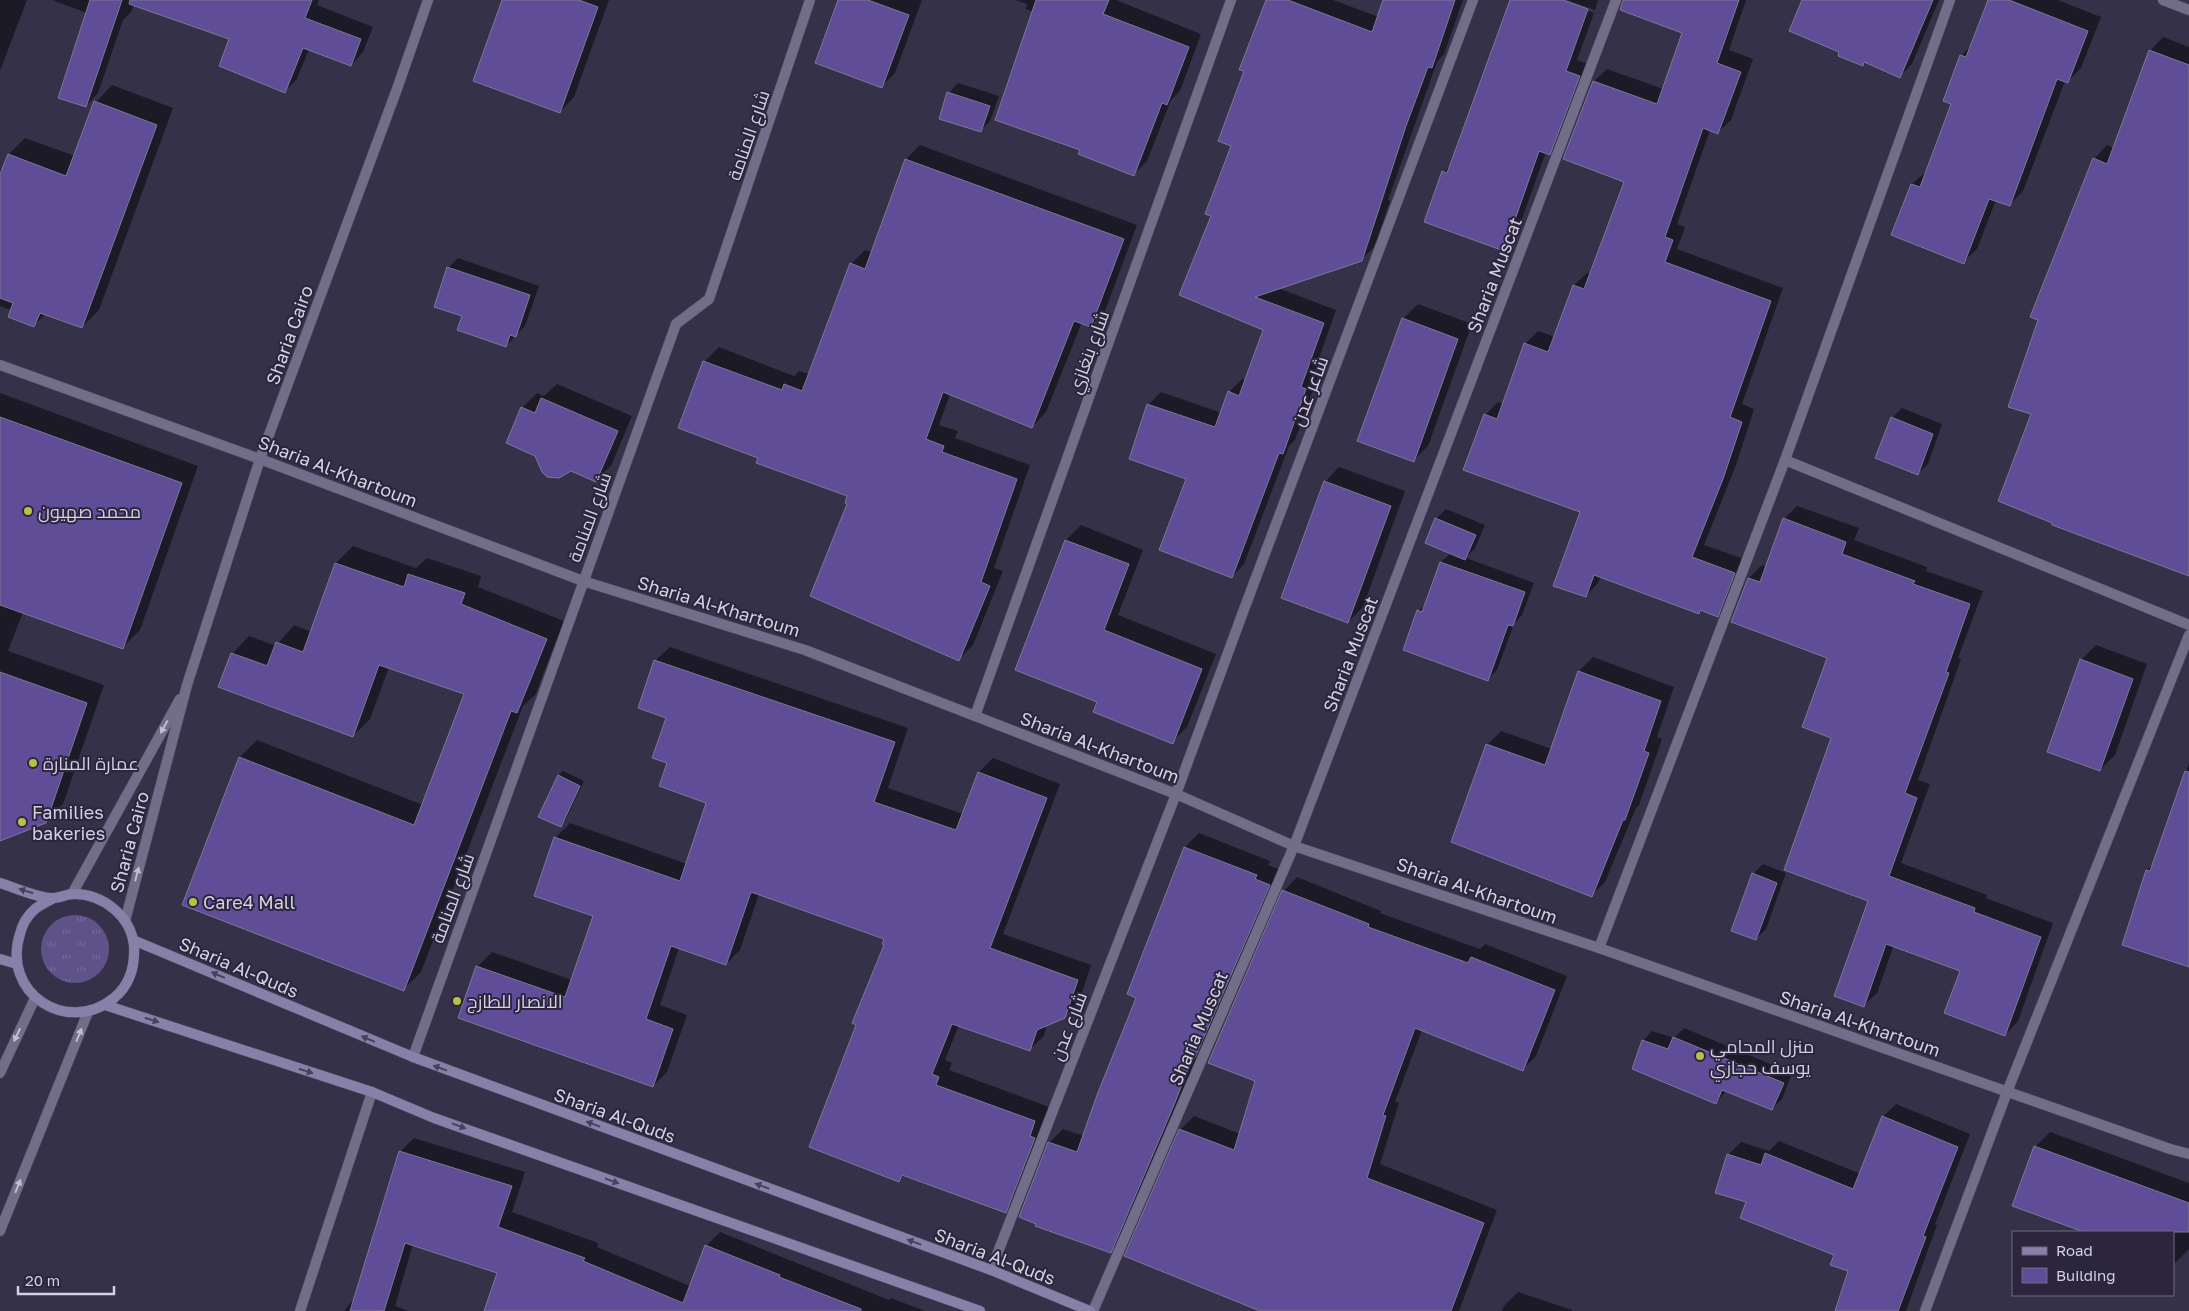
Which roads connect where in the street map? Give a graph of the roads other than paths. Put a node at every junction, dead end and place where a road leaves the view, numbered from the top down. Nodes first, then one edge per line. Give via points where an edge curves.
1 (428, 0) edge
2 (810, 0) edge
3 (1231, 0) edge
4 (1473, 0) edge
5 (1616, 0) edge
6 (1950, 0) edge
7 (2163, 0) edge
8 (2189, 10) edge
9 (0, 365) edge
10 (260, 459) junction
11 (1785, 460) junction
12 (583, 581) junction
13 (2189, 625) edge
14 (2189, 635) edge
15 (187, 685) junction
16 (975, 716) junction
17 (1176, 794) junction
18 (1294, 846) junction
19 (0, 883) edge
20 (72, 894) junction
21 (52, 899) junction
22 (124, 921) junction
23 (133, 940) junction
24 (1599, 948) junction
25 (0, 959) edge
26 (17, 964) junction
27 (35, 998) junction
28 (105, 1005) junction
29 (88, 1012) junction
30 (413, 1058) junction
31 (0, 1073) edge
32 (372, 1092) junction
33 (2007, 1092) junction
34 (2189, 1154) edge
35 (0, 1231) edge
36 (991, 1270) junction
37 (300, 1311) edge
38 (980, 1311) edge
39 (1092, 1311) edge
40 (1925, 1311) edge

1 - 10 street, Sharia Cairo
2 - 12 street, شارع المنامة via 709,299 676,324
3 - 16 street, شارع بنغازي
4 - 17 street, شاعر عدن
5 - 18 street, Sharia Muscat
6 - 11 street
7 - 8 street
9 - 10 street, Sharia Al-Khartoum
10 - 12 street, Sharia Al-Khartoum
10 - 15 street, Sharia Cairo
11 - 13 street
11 - 24 street
12 - 16 street, Sharia Al-Khartoum via 805,650
12 - 30 street, شارع المنامة
14 - 33 street
15 -> 20 street, Sharia Cairo
22 -> 15 street, Sharia Cairo
16 - 17 street, Sharia Al-Khartoum
17 - 18 street, Sharia Al-Khartoum
17 - 36 street, شارع عدن
18 - 24 street, Sharia Al-Khartoum
18 - 39 street, Sharia Muscat
21 -> 19 main road
20 - 21 main road
20 - 22 main road via 92,896 111,905
21 - 26 main road via 34,910 22,926 16,945
22 - 23 main road
23 - 28 main road via 130,977 120,993
30 -> 23 main road, Sharia Al-Quds
24 - 33 street, Sharia Al-Khartoum
25 - 26 main road
26 - 27 main road via 23,982
27 - 29 main road via 50,1008 68,1013
27 -> 31 street
28 - 29 main road
28 -> 32 main road
35 -> 29 street
36 -> 30 main road, Sharia Al-Quds
32 - 37 street
32 -> 38 main road via 434,1118
33 - 34 street, Sharia Al-Khartoum
33 - 40 street
36 - 39 main road, Sharia Al-Quds

